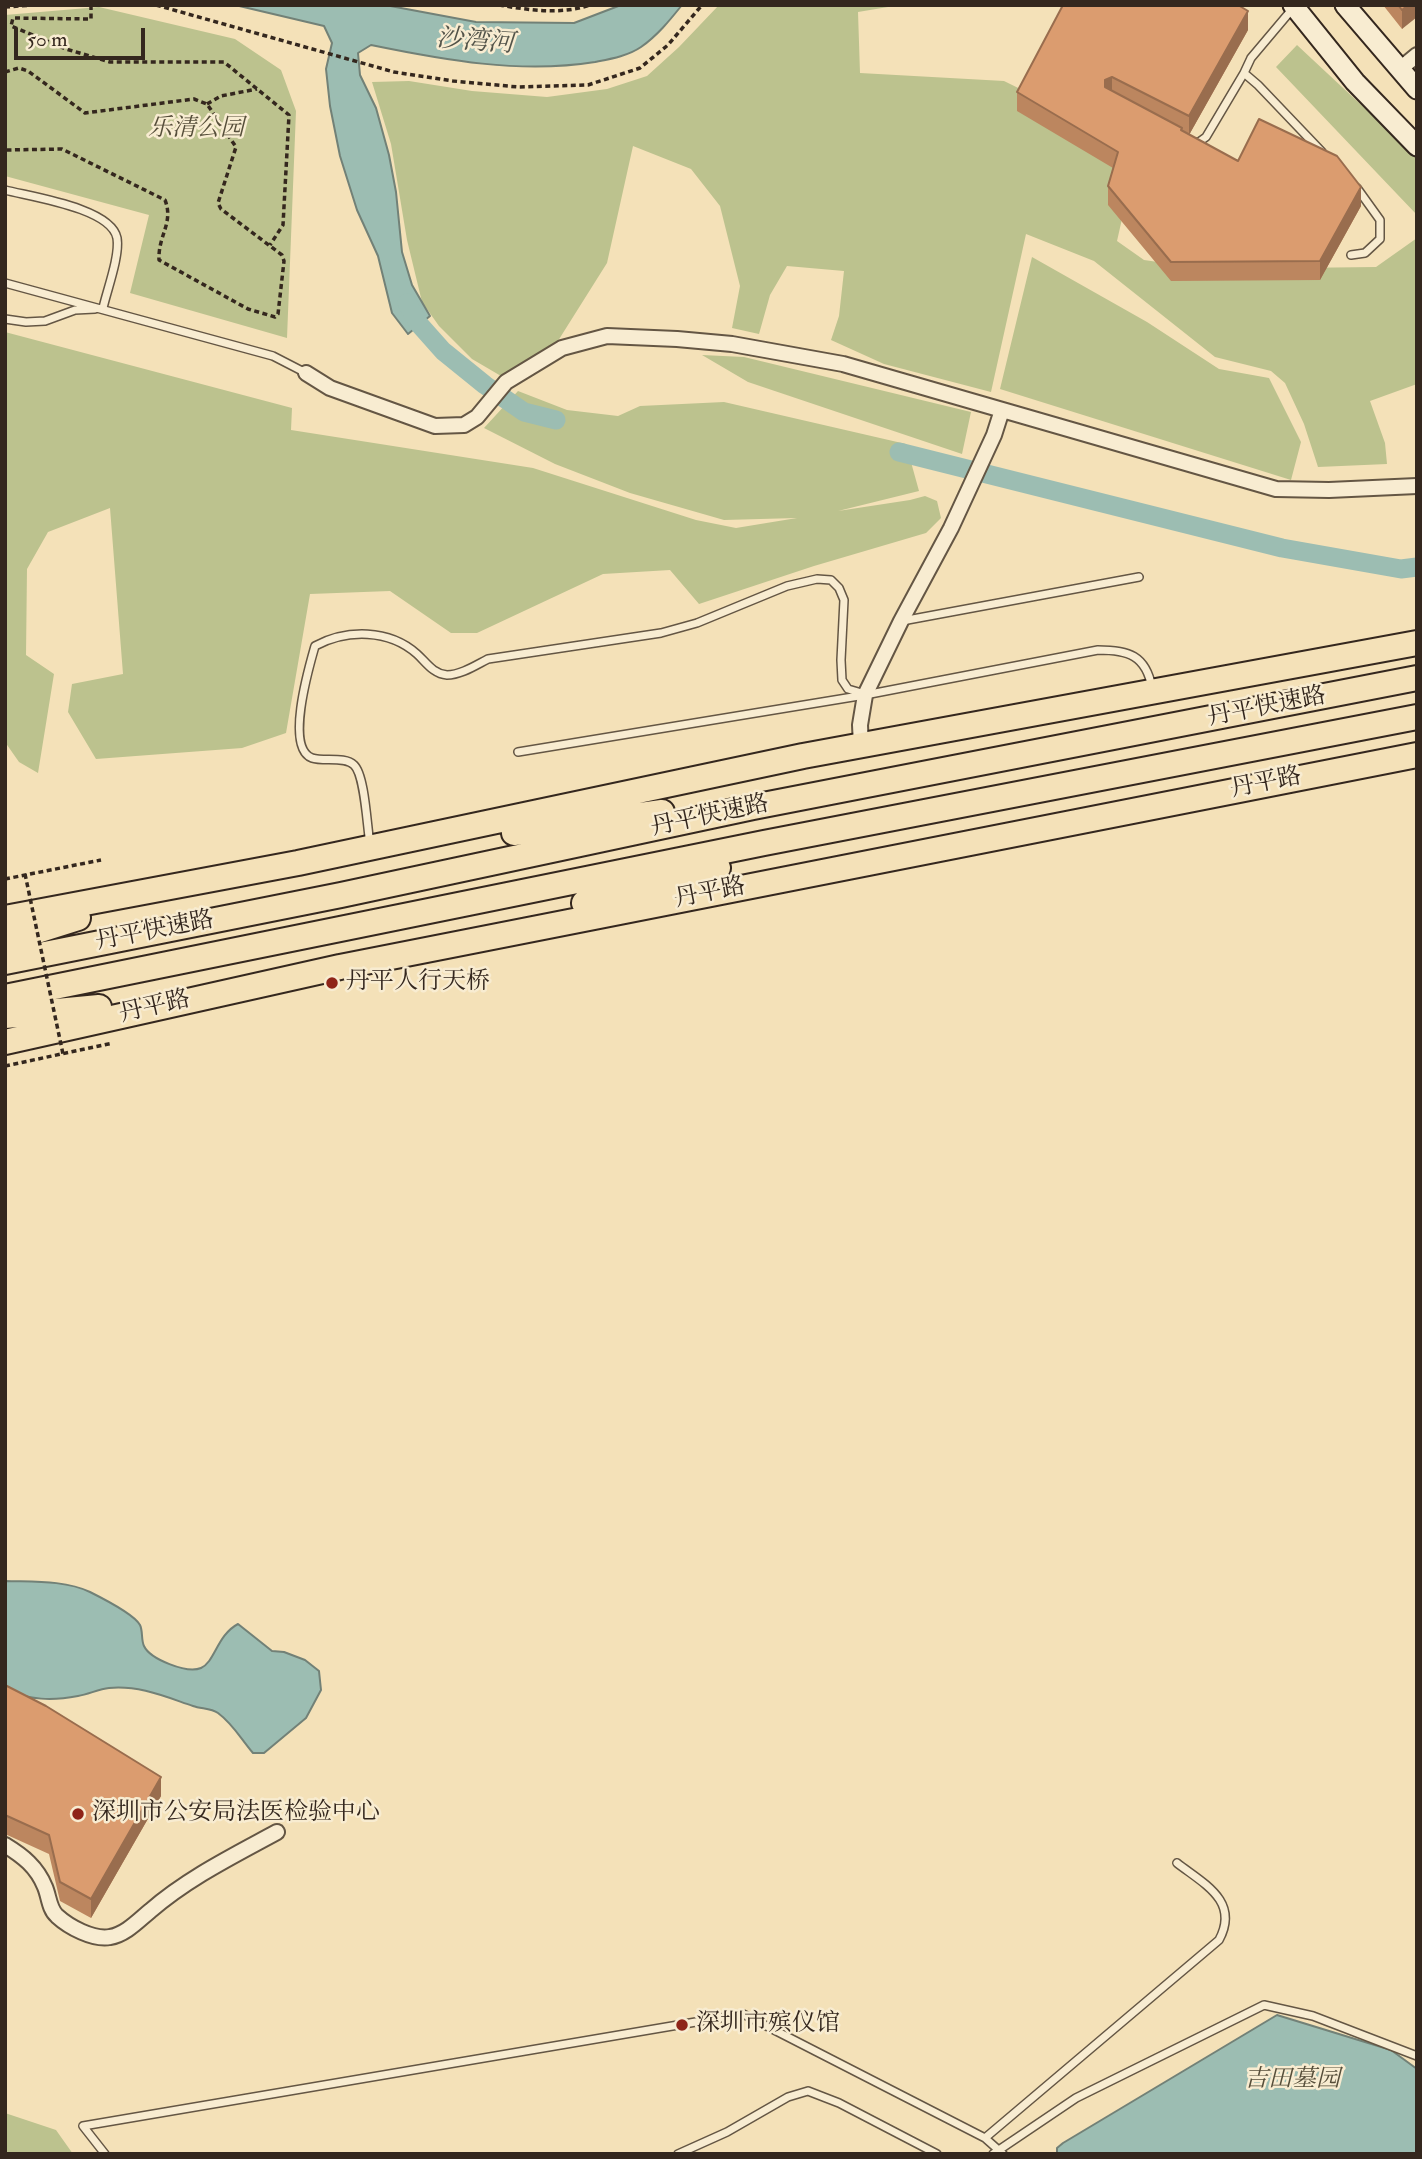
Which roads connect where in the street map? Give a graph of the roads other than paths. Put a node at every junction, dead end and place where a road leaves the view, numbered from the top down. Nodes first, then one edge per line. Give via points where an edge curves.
1 (1345, 5) edge
2 (1294, 6) edge
3 (1417, 55) edge
4 (1400, 69) junction
5 (1244, 73) junction
6 (1417, 89) edge
7 (1184, 141) edge
8 (1417, 146) edge
9 (1325, 155) edge
10 (1352, 181) edge
11 (5, 190) edge
12 (1351, 255) dead end
13 (5, 283) edge
14 (103, 308) junction
15 (5, 318) edge
16 (306, 373) joint
17 (1002, 410) junction
18 (1417, 486) edge
19 (1139, 576) dead end
20 (901, 621) junction
21 (1417, 643) edge
22 (1417, 678) edge
23 (1152, 692) junction
24 (865, 695) junction
25 (1417, 717) edge
26 (861, 746) junction
27 (518, 752) dead end
28 (1417, 755) edge
29 (899, 781) junction
30 (927, 811) junction
31 (371, 848) junction
32 (298, 863) junction
33 (175, 887) junction
34 (5, 918) edge
35 (5, 942) edge
36 (5, 961) edge
37 (340, 967) junction
38 (205, 997) junction
39 (5, 998) edge
40 (5, 1017) edge
41 (5, 1042) edge
42 (277, 1832) dead end
43 (5, 1846) edge
44 (1177, 1863) dead end
45 (1417, 2056) edge
46 (985, 2138) junction
47 (998, 2152) edge
48 (105, 2154) edge
49 (678, 2154) edge
50 (937, 2154) edge

1 - 4 main road
2 - 5 lane
2 - 8 main road via 1355,82
3 - 4 street
4 - 6 main road
5 - 7 lane via 1206,137 1199,142
5 - 9 lane
10 - 12 lane via 1380,220 1380,239 1365,253
11 - 14 lane via 93,213 108,223 117,235 118,247
13 - 14 lane
14 - 15 lane via 75,310 45,321
14 - 16 lane via 273,356
16 - 17 street via 330,388 435,426 464,425 477,417 506,382 562,348 607,336 677,339 843,364
17 - 18 street via 1276,489
17 - 20 street via 951,528
19 - 20 lane
20 - 24 street
21 - 23 highway
22 - 29 highway, 丹平快速路
23 - 24 lane via 1142,662 1118,650 1098,650
23 - 26 highway
24 - 26 street
24 - 27 lane
24 - 31 lane via 848,689 842,680 844,600 831,580 787,586 661,633 488,659 448,675 434,671 407,646 388,636 329,638 315,646 298,732 302,751 310,757 355,765
25 - 30 highway, 丹平快速路
26 - 31 highway
28 - 37 highway, 丹平路
29 - 32 highway
29 - 36 highway, 丹平快速路
30 - 37 highway
30 - 39 highway, 丹平快速路
31 - 32 highway
32 - 33 highway
33 - 34 highway
33 - 35 highway
37 - 38 highway, 丹平路
38 - 40 highway
38 - 41 highway, 丹平路
42 - 43 street via 176,1888 133,1926 114,1937 100,1938 68,1925 53,1913 37,1870
44 - 46 lane via 1222,1900 1225,1930 1219,1940
45 - 47 lane via 1313,2016 1264,2005 1076,2098
46 - 47 lane
46 - 48 lane via 743,2014 83,2126
49 - 50 lane via 808,2091

